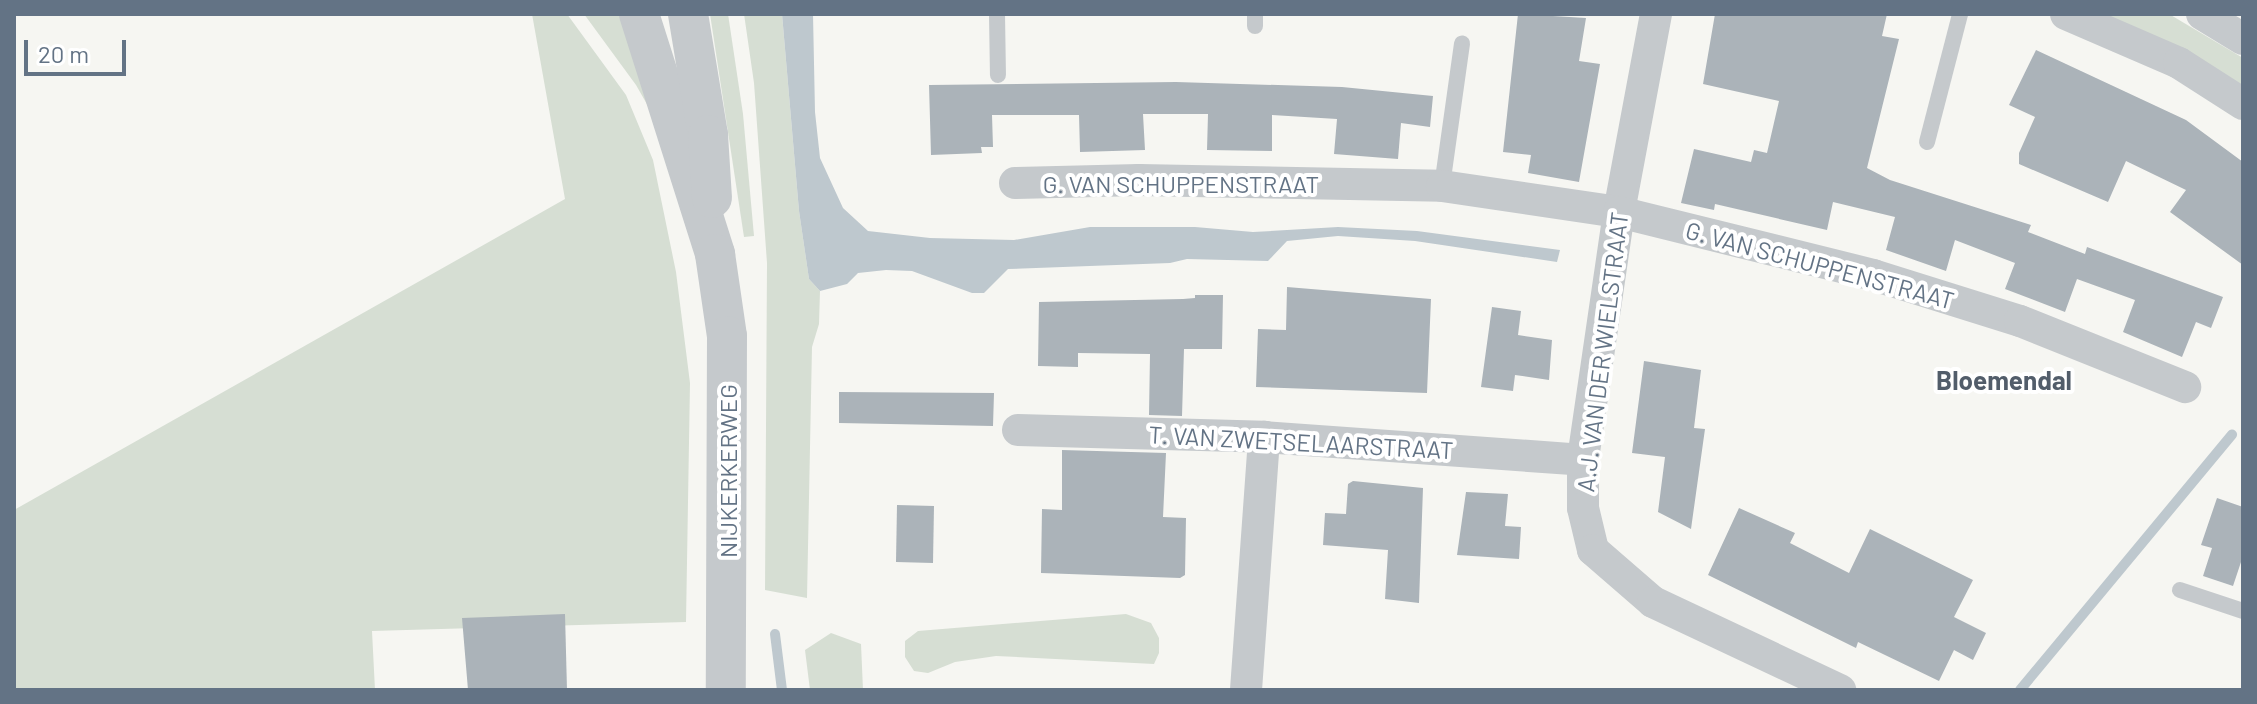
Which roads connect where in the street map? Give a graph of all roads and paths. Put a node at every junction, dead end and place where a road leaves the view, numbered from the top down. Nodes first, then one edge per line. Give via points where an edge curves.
1 (639, 14) edge
2 (688, 14) edge
3 (997, 14) edge
4 (1656, 14) edge
5 (1960, 14) edge
6 (2066, 14) edge
7 (2202, 14) edge
8 (2243, 39) edge
9 (1462, 43) dead end
10 (998, 75) dead end
11 (2243, 104) edge
12 (1927, 142) dead end
13 (1015, 183) dead end
14 (1442, 186) junction
15 (1619, 212) junction
16 (715, 254) junction
17 (2185, 387) dead end
18 (1018, 430) dead end
19 (1264, 437) junction
20 (1583, 460) junction
21 (2180, 590) dead end
22 (2243, 611) edge
23 (726, 690) edge
24 (1246, 690) edge
25 (1840, 690) edge

1 - 16 street, NIJKERKERWEG
2 - 16 street, NIJKERKERWEG via 708,135
3 - 10 lane
4 - 15 street, A.J. VAN DER WIELSTRAAT
5 - 12 lane
6 - 11 street via 2179,63
7 - 8 street
9 - 14 lane
13 - 14 street, G. VAN SCHUPPENSTRAAT
14 - 15 street, G. VAN SCHUPPENSTRAAT
15 - 17 street, G. VAN SCHUPPENSTRAAT via 1932,293 2020,321
15 - 20 street, A.J. VAN DER WIELSTRAAT
16 - 23 street, NIJKERKERWEG via 729,380
18 - 19 street, T. VAN ZWETSELAARSTRAAT
19 - 20 street, T. VAN ZWETSELAARSTRAAT
19 - 24 street
20 - 25 street, A.J. VAN DER WIELSTRAAT via 1583,508 1593,550 1653,602
21 - 22 lane

